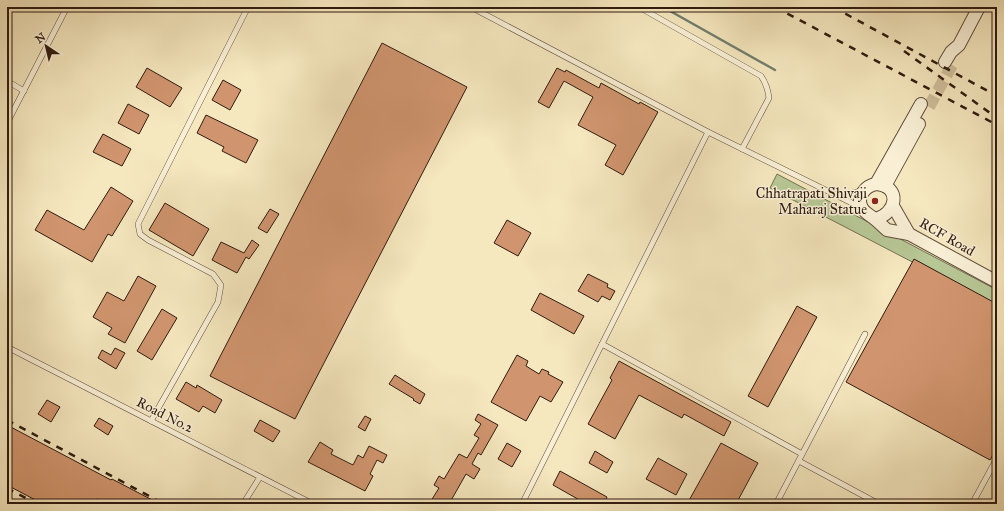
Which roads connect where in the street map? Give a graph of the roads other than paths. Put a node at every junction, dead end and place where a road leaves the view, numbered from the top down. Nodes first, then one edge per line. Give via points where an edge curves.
1 (67, 7) edge
2 (248, 7) edge
3 (471, 7) edge
4 (640, 7) edge
5 (980, 7) edge
6 (948, 64) tunnel mouth
7 (7, 82) edge
8 (24, 91) junction
9 (925, 105) tunnel mouth
10 (7, 123) edge
11 (708, 132) junction
12 (742, 149) junction
13 (881, 185) junction
14 (864, 190) junction
15 (837, 196) junction
16 (893, 206) junction
17 (862, 208) junction
18 (875, 219) junction
19 (909, 234) junction
20 (997, 282) edge
21 (865, 334) dead end
22 (602, 344) junction
23 (7, 347) edge
24 (150, 421) junction
25 (802, 454) junction
26 (997, 458) edge
27 (799, 461) junction
28 (260, 477) junction
29 (243, 504) edge
30 (313, 504) edge
31 (522, 504) edge
32 (776, 504) edge
33 (879, 504) edge
34 (972, 504) edge

1 - 8 lane
2 - 24 lane via 138,224 140,234 144,237 213,274 221,285 218,302
3 - 11 lane
4 - 12 lane via 761,76 766,82 769,98
5 - 6 street via 958,45 957,54
7 - 8 lane
8 - 10 lane
9 - 13 street
11 - 12 lane
11 - 22 lane
12 - 15 lane
13 - 14 street
13 - 16 street via 889,189 894,197
14 - 15 lane
14 - 17 street
15 - 17 lane
16 - 18 street via 887,214
16 - 19 street, RCF Road
17 - 18 street
18 - 19 street via 887,230
19 - 20 street, RCF Road
21 - 25 lane
22 - 25 lane
22 - 31 lane
23 - 24 lane, Road No.2
24 - 28 lane, Road No.2
25 - 27 lane
26 - 34 lane
27 - 32 lane
27 - 33 lane
28 - 29 lane
28 - 30 lane, Road No.2

